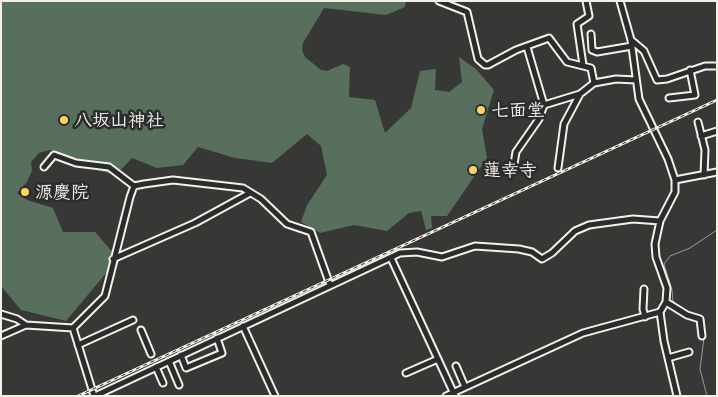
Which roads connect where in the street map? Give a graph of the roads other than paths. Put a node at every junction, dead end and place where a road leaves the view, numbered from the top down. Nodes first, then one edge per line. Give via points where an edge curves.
1 (439, 1) edge
2 (586, 1) edge
3 (620, 1) edge
4 (591, 34) dead end
5 (631, 40) junction
6 (632, 46) junction
7 (527, 47) junction
8 (583, 65) junction
9 (717, 66) edge
10 (690, 70) junction
11 (636, 80) junction
12 (594, 83) junction
13 (580, 94) junction
14 (669, 98) dead end
15 (544, 105) junction
16 (698, 122) dead end
17 (717, 131) edge
18 (701, 136) junction
19 (514, 164) dead end
20 (44, 167) dead end
21 (558, 168) dead end
22 (717, 172) edge
23 (704, 175) junction
24 (675, 180) junction
25 (134, 186) junction
26 (250, 193) junction
27 (660, 221) junction
28 (113, 258) junction
29 (391, 258) junction
30 (330, 285) junction
31 (644, 289) dead end
32 (666, 302) junction
33 (660, 312) junction
34 (1, 314) edge
35 (645, 317) junction
36 (134, 320) dead end
37 (26, 325) junction
38 (242, 326) junction
39 (73, 328) junction
40 (141, 330) dead end
41 (1, 336) edge
42 (702, 336) dead end
43 (217, 338) junction
44 (78, 345) junction
45 (689, 352) dead end
46 (151, 354) dead end
47 (181, 356) junction
48 (668, 358) junction
49 (438, 359) junction
50 (169, 361) junction
51 (456, 366) dead end
52 (156, 368) junction
53 (406, 373) dead end
54 (163, 383) dead end
55 (180, 385) dead end
56 (465, 387) junction
57 (454, 394) edge
58 (95, 396) edge
59 (275, 396) edge
60 (446, 396) edge
61 (677, 396) edge

1 - 7 street via 467,12 478,59 484,65
2 - 8 street via 589,16 577,24
3 - 5 street
4 - 6 street via 592,50 597,52
5 - 6 street
5 - 10 street via 644,51 657,80
6 - 11 street
7 - 8 street via 549,38 567,62
7 - 15 street
8 - 12 street via 593,70
9 - 10 street
10 - 14 street via 695,95
11 - 12 street
11 - 24 street via 639,99
12 - 13 street
13 - 15 street
13 - 21 street via 564,124
15 - 19 street via 539,119 516,152
16 - 18 street
17 - 18 street
18 - 23 street via 705,150
20 - 25 street via 54,156 76,163 109,167
22 - 23 street
23 - 24 street
24 - 27 street via 672,201
25 - 26 street via 173,180 235,186
25 - 28 street
26 - 28 street via 195,223
26 - 30 street via 287,224 311,232
27 - 29 street via 633,219 589,225 575,231 552,254 542,259 520,249 475,246 442,257 406,251
27 - 32 street via 654,244 667,288
28 - 39 street via 105,296
29 - 30 street
29 - 49 street
30 - 38 street
31 - 35 street
32 - 33 street
32 - 42 street via 700,319
33 - 35 street
33 - 48 street
34 - 37 street
35 - 56 street via 582,333
36 - 44 street
37 - 39 street
37 - 41 street
38 - 43 street
38 - 59 street
39 - 44 street
40 - 46 street
43 - 47 street
43 - 47 street via 222,353 186,368
44 - 58 street
45 - 48 street
47 - 50 street
48 - 61 street
49 - 53 street
49 - 57 street
50 - 52 street
50 - 55 street
51 - 56 street
52 - 54 street
52 - 58 street
56 - 57 street
57 - 60 street

